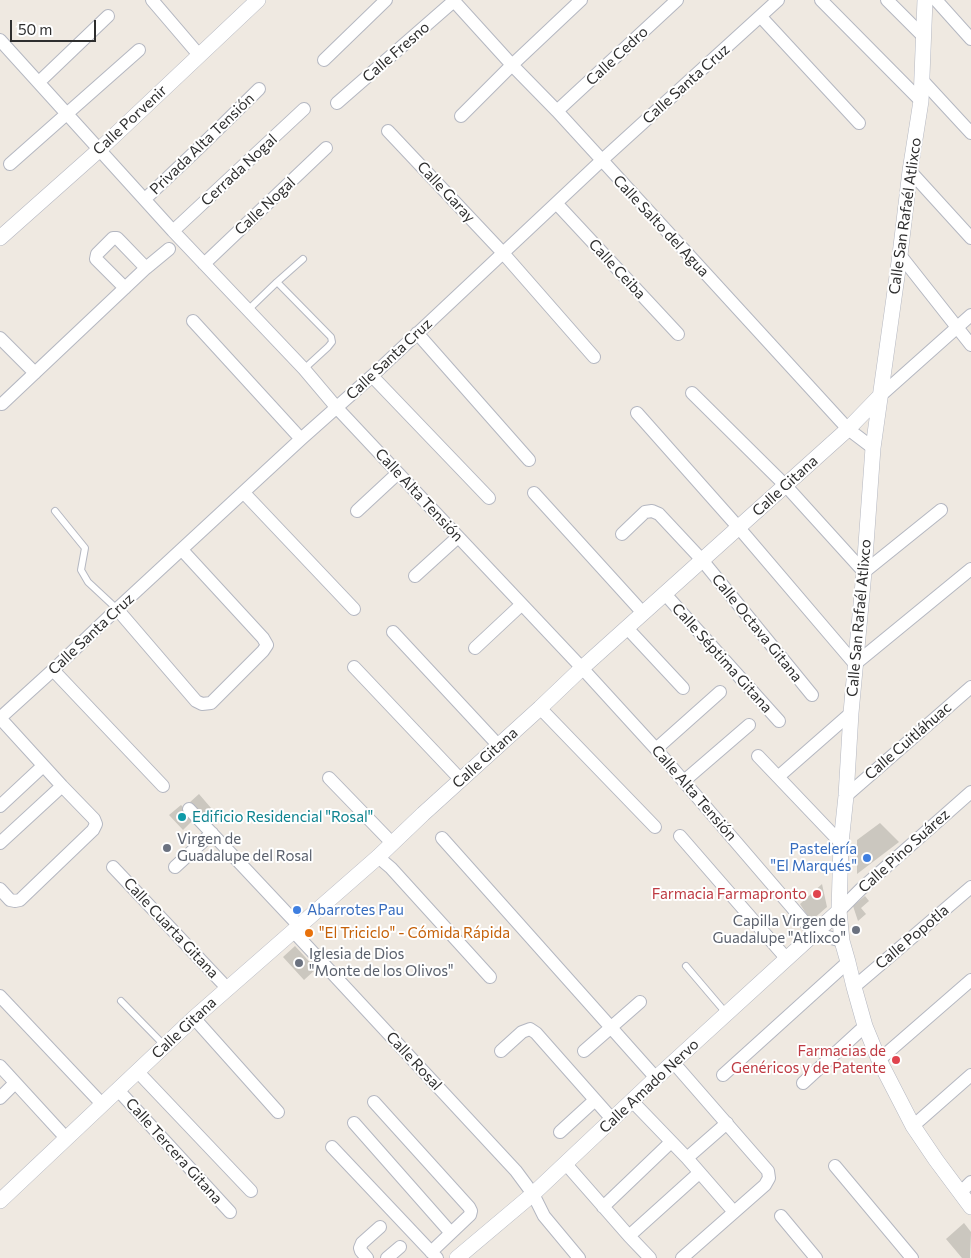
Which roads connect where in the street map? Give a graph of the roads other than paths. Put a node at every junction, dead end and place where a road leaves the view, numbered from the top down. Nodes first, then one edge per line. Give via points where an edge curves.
1 (152, 0) edge
2 (258, 0) edge
3 (386, 0) edge
4 (454, 0) edge
5 (582, 0) edge
6 (678, 0) edge
7 (778, 0) edge
8 (821, 0) edge
9 (887, 0) edge
10 (925, 0) edge
11 (936, 0) edge
12 (108, 16) dead end
13 (761, 16) junction
14 (924, 37) junction
15 (971, 39) edge
16 (0, 40) edge
17 (139, 50) dead end
18 (199, 55) junction
19 (324, 60) dead end
20 (512, 65) junction
21 (922, 80) junction
22 (39, 82) junction
23 (259, 89) dead end
24 (921, 101) junction
25 (337, 103) dead end
26 (304, 109) dead end
27 (558, 112) junction
28 (67, 113) junction
29 (461, 116) dead end
30 (859, 123) dead end
31 (388, 131) dead end
32 (971, 134) edge
33 (326, 148) dead end
34 (99, 150) junction
35 (601, 161) junction
36 (10, 164) dead end
37 (910, 171) junction
38 (145, 199) junction
39 (557, 204) junction
40 (174, 231) junction
41 (0, 238) edge
42 (971, 238) edge
43 (169, 249) dead end
44 (503, 254) junction
45 (900, 255) junction
46 (303, 259) dead end
47 (204, 264) junction
48 (146, 268) junction
49 (277, 282) junction
50 (126, 288) junction
51 (248, 310) junction
52 (971, 315) edge
53 (193, 321) dead end
54 (957, 327) junction
55 (417, 333) junction
56 (678, 334) dead end
57 (0, 338) edge
58 (971, 344) edge
59 (594, 357) dead end
60 (304, 369) junction
61 (34, 373) junction
62 (372, 376) junction
63 (692, 393) dead end
64 (880, 396) junction
65 (2, 404) dead end
66 (337, 408) junction
67 (637, 413) dead end
68 (848, 430) junction
69 (301, 439) junction
70 (873, 448) junction
71 (529, 460) dead end
72 (398, 473) junction
73 (786, 486) junction
74 (244, 493) junction
75 (534, 493) dead end
76 (489, 498) dead end
77 (941, 510) dead end
78 (55, 511) dead end
79 (357, 512) dead end
80 (739, 528) junction
81 (622, 534) dead end
82 (458, 537) junction
83 (182, 550) junction
84 (702, 560) junction
85 (971, 569) edge
86 (864, 572) junction
87 (416, 576) dead end
88 (665, 594) junction
89 (521, 605) junction
90 (116, 609) junction
91 (354, 610) dead end
92 (643, 613) junction
93 (627, 628) junction
94 (393, 632) dead end
95 (475, 648) dead end
96 (855, 664) junction
97 (354, 667) dead end
98 (582, 668) junction
99 (53, 670) junction
100 (971, 687) edge
101 (683, 688) dead end
102 (720, 692) dead end
103 (812, 695) dead end
104 (540, 708) junction
105 (851, 713) junction
106 (0, 718) edge
107 (778, 722) dead end
108 (749, 725) dead end
109 (498, 746) junction
110 (656, 749) junction
111 (758, 756) dead end
112 (43, 766) junction
113 (778, 777) junction
114 (329, 778) dead end
115 (461, 780) junction
116 (684, 781) junction
117 (62, 786) junction
118 (163, 786) dead end
119 (971, 792) edge
120 (846, 796) junction
121 (0, 806) edge
122 (190, 809) dead end
123 (654, 827) dead end
124 (212, 833) junction
125 (680, 836) dead end
126 (442, 838) dead end
127 (0, 843) edge
128 (841, 843) junction
129 (392, 844) junction
130 (378, 857) junction
131 (113, 866) dead end
132 (174, 867) dead end
133 (971, 887) edge
134 (0, 889) edge
135 (839, 911) junction
136 (296, 929) junction
137 (814, 933) junction
138 (842, 941) junction
139 (786, 958) junction
140 (848, 962) junction
141 (686, 966) dead end
142 (490, 977) dead end
143 (971, 980) edge
144 (854, 987) junction
145 (228, 988) junction
146 (0, 996) edge
147 (121, 1001) dead end
148 (640, 1002) dead end
149 (727, 1014) junction
150 (194, 1018) junction
151 (865, 1026) junction
152 (611, 1027) junction
153 (165, 1046) junction
154 (501, 1051) dead end
155 (584, 1051) dead end
156 (879, 1060) junction
157 (673, 1062) junction
158 (0, 1066) edge
159 (137, 1071) junction
160 (723, 1075) dead end
161 (971, 1075) edge
162 (656, 1078) junction
163 (15, 1083) junction
164 (803, 1083) dead end
165 (118, 1090) junction
166 (0, 1098) edge
167 (595, 1100) junction
168 (632, 1101) junction
169 (374, 1102) dead end
170 (102, 1104) junction
171 (278, 1112) dead end
172 (612, 1119) junction
173 (354, 1123) dead end
174 (727, 1123) junction
175 (913, 1126) junction
176 (560, 1132) dead end
177 (66, 1138) junction
178 (670, 1142) junction
179 (332, 1147) dead end
180 (687, 1158) junction
181 (565, 1163) junction
182 (835, 1166) dead end
183 (699, 1173) junction
184 (965, 1188) edge
185 (252, 1191) dead end
186 (533, 1194) junction
187 (0, 1200) edge
188 (603, 1206) junction
189 (971, 1207) edge
190 (230, 1212) dead end
191 (734, 1212) junction
192 (781, 1216) dead end
193 (380, 1227) dead end
194 (451, 1233) junction
195 (629, 1236) junction
196 (400, 1247) dead end
197 (434, 1255) edge
198 (367, 1258) edge
199 (387, 1258) edge
200 (457, 1258) edge
201 (579, 1258) edge
202 (650, 1258) edge
203 (682, 1258) edge
204 (816, 1258) edge
205 (912, 1258) edge

1 - 18 street
2 - 18 street, Calle Porvenir
3 - 19 street
4 - 20 street, Calle Salto del Agua
4 - 25 street, Calle Fresno
5 - 20 street
6 - 27 street, Calle Cedro
7 - 13 street, Calle Santa Cruz
8 - 24 street
9 - 14 street
10 - 14 street, Calle San Rafaél Atlixco
11 - 15 street
12 - 22 street
13 - 30 street
13 - 35 street, Calle Santa Cruz
14 - 21 street, Calle San Rafaél Atlixco
16 - 22 street, Calle Alta Tensión
17 - 28 street
18 - 34 street, Calle Porvenir
20 - 27 street, Calle Salto del Agua
20 - 29 street
21 - 24 street, Calle San Rafaél Atlixco
21 - 32 street
22 - 28 street, Calle Alta Tensión
23 - 38 street, Privada Alta Tensión
24 - 37 street, Calle San Rafaél Atlixco
26 - 40 street, Cerrada Nogal
27 - 35 street, Calle Salto del Agua
28 - 34 street, Calle Alta Tensión
28 - 36 street
31 - 44 street, Calle Garay
33 - 47 street, Calle Nogal
34 - 38 street, Calle Alta Tensión
34 - 41 street, Calle Porvenir
35 - 39 street, Calle Santa Cruz
35 - 68 street, Calle Salto del Agua
37 - 42 street
37 - 45 street, Calle San Rafaél Atlixco
38 - 40 street, Calle Alta Tensión
39 - 44 street, Calle Santa Cruz
39 - 56 street, Calle Ceiba
40 - 47 street, Calle Alta Tensión
43 - 48 street
44 - 55 street, Calle Santa Cruz
44 - 59 street, Calle Garay
45 - 54 street
45 - 64 street, Calle San Rafaél Atlixco
46 - 49 lane
47 - 51 street, Calle Alta Tensión
48 - 50 street
48 - 50 street via 117,238 97,254 96,259
49 - 51 lane
49 - 60 lane via 331,337 328,347
50 - 61 street
51 - 60 street, Calle Alta Tensión
52 - 54 street, Calle Gitana
53 - 69 street
54 - 58 street
54 - 64 street, Calle Gitana
55 - 62 street, Calle Santa Cruz
55 - 71 street
57 - 61 street
60 - 66 street, Calle Alta Tensión
61 - 65 street
62 - 66 street, Calle Santa Cruz
62 - 76 street
63 - 73 street
64 - 68 street, Calle Gitana
64 - 70 street, Calle San Rafaél Atlixco
66 - 69 street, Calle Santa Cruz
66 - 72 street, Calle Alta Tensión
67 - 80 street
68 - 70 street, Calle Salto del Agua
68 - 73 street, Calle Gitana
69 - 74 street, Calle Santa Cruz
70 - 86 street, Calle San Rafaél Atlixco
72 - 79 street
72 - 82 street, Calle Alta Tensión
73 - 80 street, Calle Gitana
73 - 86 street
74 - 83 street, Calle Santa Cruz
74 - 91 street
75 - 92 street
77 - 86 street
78 - 90 lane via 85,548 81,570 88,582
80 - 84 street, Calle Gitana
80 - 96 street
81 - 84 street, Calle Octava Gitana via 645,512 652,511 659,514
82 - 87 street
82 - 89 street, Calle Alta Tensión
83 - 90 street, Calle Santa Cruz
83 - 90 street via 267,645 211,703 196,701
84 - 88 street, Calle Gitana
84 - 103 street, Calle Octava Gitana
85 - 96 street
86 - 96 street, Calle San Rafaél Atlixco
88 - 92 street, Calle Gitana
88 - 107 street, Calle Séptima Gitana
89 - 95 street
89 - 98 street, Calle Alta Tensión
90 - 99 street, Calle Santa Cruz
92 - 93 street, Calle Gitana
93 - 98 street, Calle Gitana
93 - 101 street
94 - 109 street
96 - 105 street, Calle San Rafaél Atlixco
97 - 115 street
98 - 104 street, Calle Gitana
98 - 110 street, Calle Alta Tensión
99 - 106 street, Calle Santa Cruz
99 - 118 street
100 - 120 street, Calle Cuitláhuac
102 - 110 street
104 - 109 street, Calle Gitana
104 - 123 street
105 - 113 street
105 - 120 street, Calle San Rafaél Atlixco
106 - 112 street
108 - 116 street
109 - 115 street, Calle Gitana
110 - 116 street, Calle Alta Tensión
111 - 113 street
112 - 117 street
112 - 121 street
113 - 128 street
114 - 129 street
115 - 129 street, Calle Gitana
116 - 137 street, Calle Alta Tensión
117 - 127 street
117 - 134 street via 94,819 93,830 20,900 10,900
119 - 135 street, Calle Pino Suárez
120 - 128 street, Calle San Rafaél Atlixco
122 - 124 street, Calle Rosal
124 - 132 street
124 - 136 street, Calle Rosal
125 - 139 street
126 - 152 street
128 - 135 street, Calle San Rafaél Atlixco
129 - 130 street, Calle Gitana
130 - 136 street, Calle Gitana
130 - 142 street
131 - 145 street, Calle Cuarta Gitana
133 - 144 street, Calle Popotla
135 - 137 street, Calle Amado Nervo
135 - 138 street, Calle San Rafaél Atlixco
136 - 145 street, Calle Gitana
136 - 186 street, Calle Rosal via 516,1171
137 - 138 street
137 - 139 street, Calle Amado Nervo
138 - 140 street, Calle San Rafaél Atlixco
139 - 149 street, Calle Amado Nervo
140 - 144 street, Calle San Rafaél Atlixco
140 - 160 street
141 - 149 lane
143 - 156 street
144 - 151 street, Calle San Rafaél Atlixco
145 - 150 street, Calle Gitana
146 - 170 street, Calle Tercera Gitana
147 - 153 lane
148 - 152 street
149 - 157 street, Calle Amado Nervo
150 - 153 street, Calle Gitana
150 - 171 street
151 - 156 street, Calle San Rafaél Atlixco
151 - 164 street
152 - 155 street
152 - 162 street
153 - 159 street, Calle Gitana
154 - 167 street via 530,1029
156 - 175 street, Calle San Rafaél Atlixco
157 - 162 street, Calle Amado Nervo
157 - 174 street
158 - 163 street
159 - 165 street, Calle Gitana
159 - 185 street
161 - 175 street
162 - 168 street, Calle Amado Nervo
163 - 166 street
163 - 177 street
165 - 170 street, Calle Gitana
165 - 190 street, Calle Tercera Gitana
167 - 172 street
167 - 176 street
168 - 172 street, Calle Amado Nervo
168 - 178 street
169 - 194 street via 469,1207 470,1216
170 - 177 street, Calle Gitana
172 - 181 street, Calle Amado Nervo
173 - 194 street
174 - 180 street
174 - 191 street via 768,1171 769,1178
175 - 184 street, Calle San Rafaél Atlixco
177 - 187 street, Calle Gitana
178 - 180 street
178 - 188 street
179 - 197 street
180 - 183 street
181 - 186 street, Calle Amado Nervo
181 - 188 street
182 - 205 street
183 - 191 street
183 - 195 street
184 - 189 street, Calle San Rafaél Atlixco
186 - 200 street, Calle Amado Nervo
186 - 201 street, Calle Rosal via 544,1216
188 - 195 street
191 - 203 street
192 - 204 street
193 - 198 street via 362,1243 360,1248
194 - 197 street
195 - 202 street
196 - 199 street

